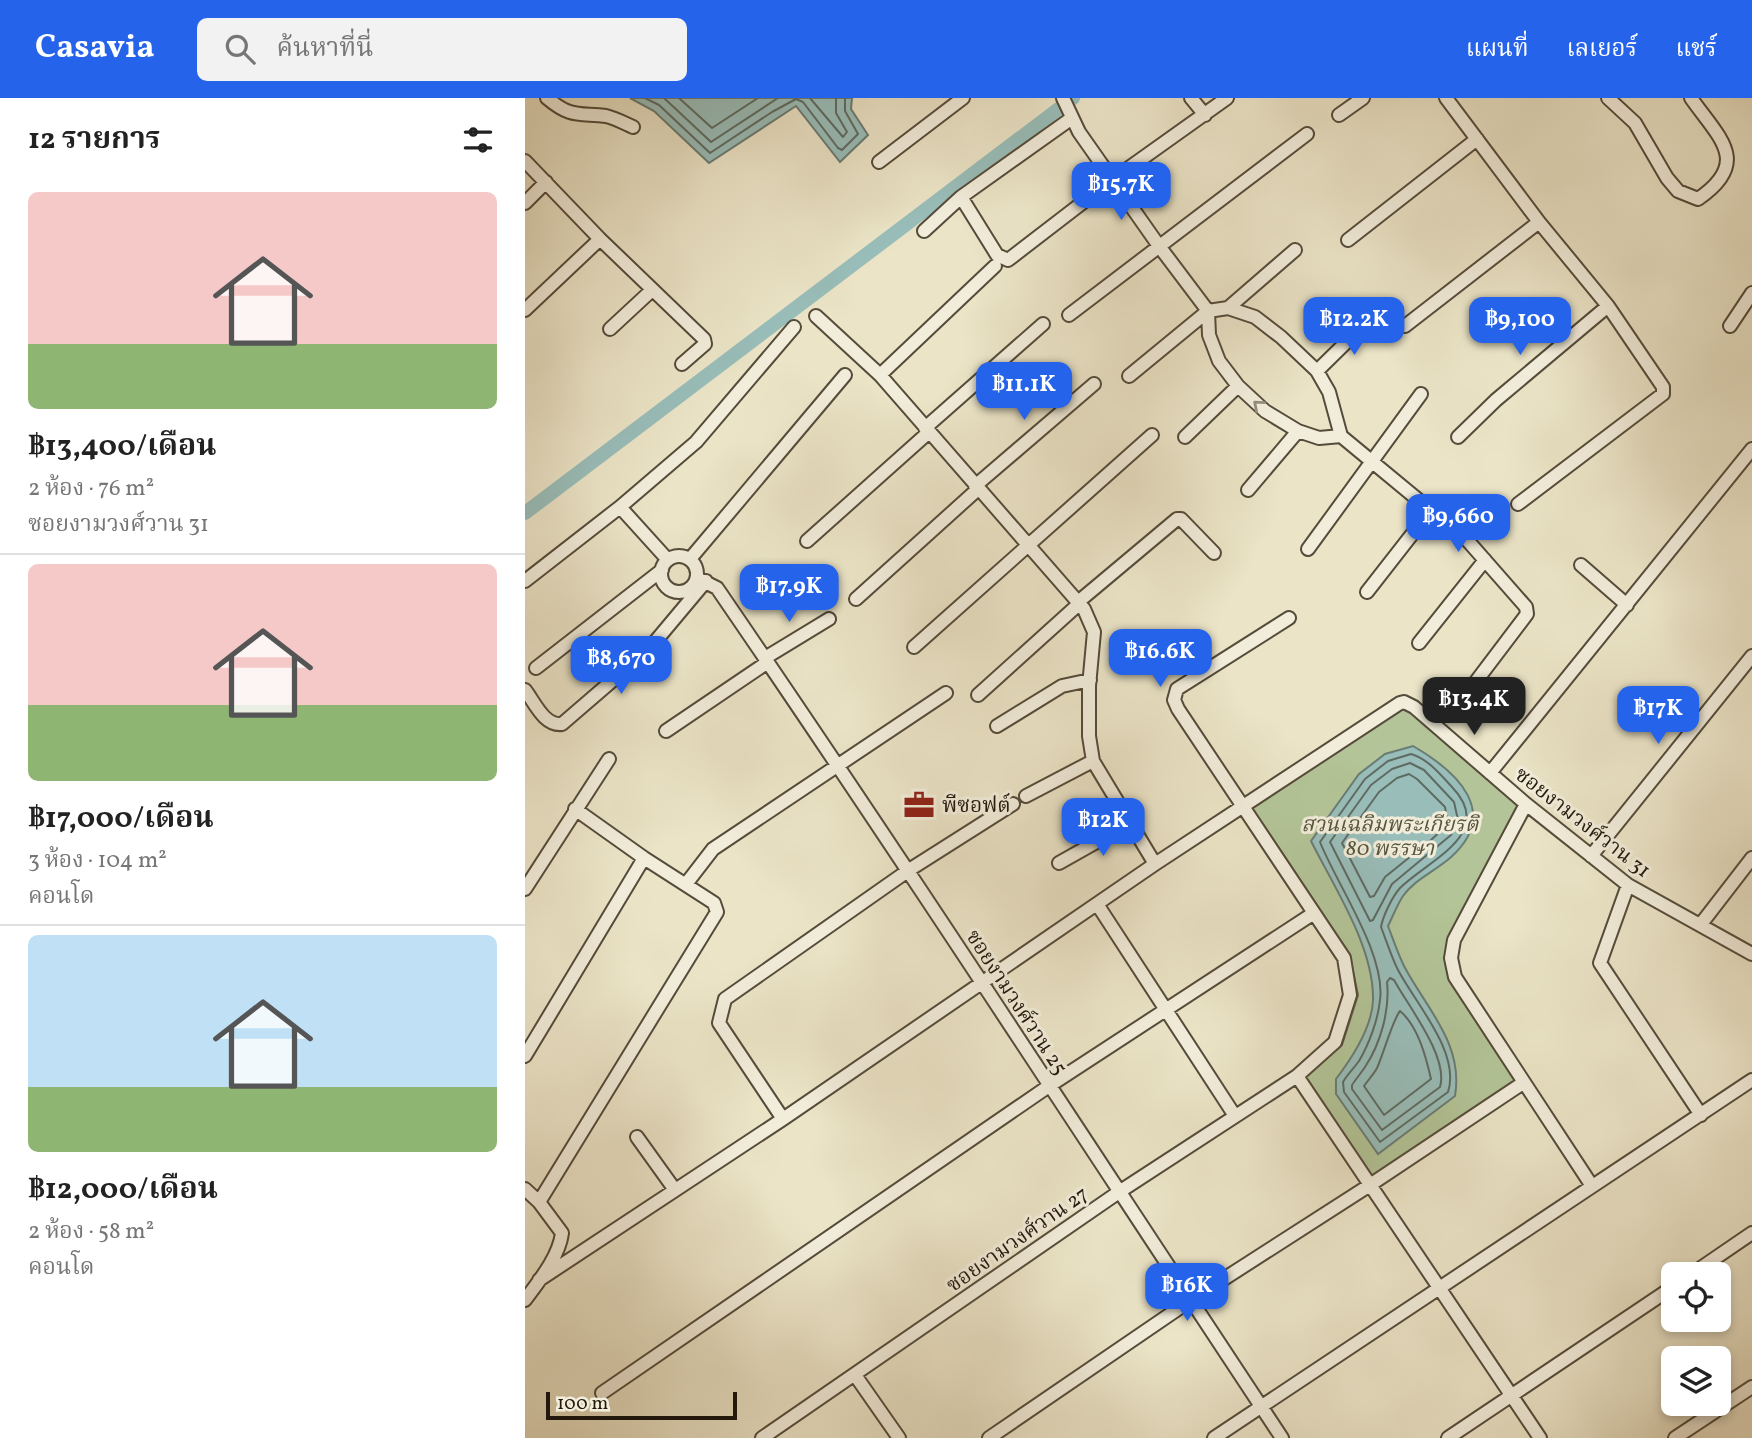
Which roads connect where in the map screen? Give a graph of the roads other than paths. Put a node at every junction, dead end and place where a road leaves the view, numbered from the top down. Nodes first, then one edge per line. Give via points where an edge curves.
1 (547, 98) edge
2 (963, 98) edge
3 (1063, 98) edge
4 (1191, 98) edge
5 (1227, 98) edge
6 (1363, 98) edge
7 (1446, 98) edge
8 (1608, 98) edge
9 (1691, 98) edge
10 (1205, 115) junction
11 (1339, 115) dead end
12 (1071, 116) junction
13 (633, 127) dead end
14 (1307, 134) dead end
15 (1477, 139) junction
16 (525, 161) edge
17 (879, 162) dead end
18 (1112, 180) junction
19 (546, 182) junction
20 (961, 197) junction
21 (525, 202) edge
22 (1539, 222) junction
23 (925, 231) dead end
24 (600, 239) junction
25 (1348, 240) dead end
26 (1159, 246) junction
27 (1295, 250) dead end
28 (995, 266) dead end
29 (652, 290) junction
30 (1752, 293) edge
31 (1608, 306) junction
32 (1227, 308) junction
33 (525, 310) edge
34 (1209, 311) junction
35 (1069, 314) dead end
36 (816, 316) dead end
37 (1369, 320) dead end
38 (1043, 324) dead end
39 (1405, 326) dead end
40 (1730, 326) dead end
41 (794, 327) dead end
42 (610, 329) dead end
43 (682, 364) dead end
44 (1317, 370) junction
45 (845, 375) dead end
46 (880, 375) junction
47 (1129, 376) dead end
48 (1094, 384) dead end
49 (1238, 386) junction
50 (1421, 394) dead end
51 (927, 430) junction
52 (1298, 431) junction
53 (1152, 435) dead end
54 (1341, 436) junction
55 (1185, 437) dead end
56 (1458, 437) dead end
57 (1752, 449) edge
58 (1371, 461) junction
59 (977, 487) junction
60 (1248, 490) dead end
61 (1518, 504) dead end
62 (620, 507) junction
63 (1431, 510) junction
64 (807, 541) dead end
65 (1028, 545) junction
66 (1308, 549) dead end
67 (1215, 553) dead end
68 (690, 559) junction
69 (1485, 560) junction
70 (1581, 565) dead end
71 (665, 566) junction
72 (525, 581) edge
73 (707, 582) junction
74 (1367, 592) dead end
75 (856, 599) dead end
76 (1079, 603) junction
77 (1627, 605) junction
78 (1289, 618) dead end
79 (829, 619) dead end
80 (1419, 643) dead end
81 (914, 647) dead end
82 (1752, 656) edge
83 (766, 660) junction
84 (536, 668) dead end
85 (1090, 680) junction
86 (525, 690) edge
87 (1468, 692) dead end
88 (946, 693) dead end
89 (978, 695) dead end
90 (997, 726) dead end
91 (666, 731) dead end
92 (609, 759) dead end
93 (1093, 761) junction
94 (837, 766) junction
95 (1490, 773) junction
96 (1026, 796) dead end
97 (1013, 804) dead end
98 (1526, 804) junction
99 (1244, 807) junction
100 (575, 809) junction
101 (1131, 823) junction
102 (1591, 856) junction
103 (644, 858) junction
104 (1752, 858) edge
105 (1059, 863) dead end
106 (1155, 864) junction
107 (909, 870) junction
108 (686, 884) junction
109 (1628, 885) junction
110 (525, 889) edge
111 (1097, 904) junction
112 (1314, 913) junction
113 (1701, 924) junction
114 (1752, 954) edge
115 (981, 984) junction
116 (1165, 1011) junction
117 (525, 1056) edge
118 (1297, 1076) junction
119 (1752, 1080) edge
120 (1523, 1083) junction
121 (1049, 1086) junction
122 (1701, 1115) junction
123 (1235, 1116) junction
124 (783, 1119) junction
125 (637, 1137) dead end
126 (1370, 1185) junction
127 (1592, 1186) junction
128 (525, 1189) edge
129 (675, 1190) junction
130 (1119, 1192) junction
131 (539, 1202) junction
132 (1752, 1233) edge
133 (1710, 1262) edge
134 (539, 1280) junction
135 (1440, 1289) junction
136 (1661, 1295) edge
137 (525, 1300) edge
138 (1191, 1300) junction
139 (855, 1375) junction
140 (1752, 1387) edge
141 (602, 1393) dead end
142 (1512, 1396) junction
143 (1261, 1406) junction
144 (762, 1438) edge
145 (899, 1438) edge
146 (989, 1438) edge
147 (1214, 1438) edge
148 (1282, 1438) edge
149 (1448, 1438) edge
150 (1540, 1438) edge
151 (1675, 1438) edge

1 - 13 street via 563,112 608,117
2 - 17 street
3 - 12 street
4 - 10 street
5 - 10 street
6 - 11 street
7 - 15 street
8 - 9 street via 1635,123 1678,191 1698,199 1721,180 1728,155
10 - 18 street
12 - 18 street
12 - 20 street
14 - 26 street
15 - 22 street
15 - 25 street
16 - 19 street
18 - 20 street via 1008,260 997,255
18 - 26 street
19 - 21 street
19 - 24 street
20 - 23 street
22 - 31 street
22 - 39 street
24 - 29 street
24 - 33 street
26 - 34 street
26 - 35 street
27 - 32 street
28 - 46 street
29 - 42 street
29 - 43 street via 704,339 705,344
30 - 40 street
31 - 56 street
31 - 61 street via 1660,380 1663,394
32 - 34 street
32 - 44 street via 1255,317
34 - 47 street
34 - 49 street via 1209,335 1219,361
36 - 46 street
37 - 44 street
38 - 51 street
41 - 62 street via 696,442
44 - 54 street via 1329,391
45 - 68 street
46 - 51 street
48 - 59 street
52 -> 49 street via 1265,411
49 - 55 street
50 - 58 street
51 - 59 street
51 - 64 street
52 - 54 street via 1319,438
52 - 60 street
53 - 65 street
54 - 58 street
57 - 77 street
58 - 63 street
58 - 66 street
59 - 65 street
59 - 75 street
62 - 71 street
62 - 72 street
63 - 69 street
63 - 74 street
65 - 76 street
65 - 81 street
67 - 76 street via 1177,519
68 - 71 street via 678,556
68 - 73 street
69 - 80 street
69 - 87 street via 1527,614
70 - 77 street
71 - 73 street via 661,576 675,592
71 - 84 street
73 - 83 street, ซอยงามวงศ์วาน 25
73 - 86 street via 649,649 562,724 547,721
76 - 85 street via 1094,632
76 - 89 street
77 - 95 street
78 - 99 street, ซอยงามวงศ์วาน 27 via 1177,689 1174,700
79 - 83 street
82 - 102 street
83 - 91 street
83 - 94 street, ซอยงามวงศ์วาน 25
85 - 90 street via 1062,686
85 - 93 street
88 - 94 street
92 - 100 street
93 - 96 street
93 - 101 street
94 - 107 street, ซอยงามวงศ์วาน 25
94 - 108 street via 713,849
95 - 98 street, ซอยงามวงศ์วาน 31
95 - 99 street, ซอยงามวงศ์วาน 31 via 1404,702
97 - 107 street
98 - 102 street, ซอยงามวงศ์วาน 31
98 - 120 street via 1454,940 1451,958 1455,977
99 - 106 street
99 - 112 street, ซอยงามวงศ์วาน 27
100 - 103 street
100 - 110 street
101 - 105 street
101 - 106 street
102 - 109 street, ซอยงามวงศ์วาน 31
103 - 108 street
103 - 117 street
104 - 113 street
106 - 111 street
107 - 115 street, ซอยงามวงศ์วาน 25
107 - 124 street via 725,999 719,1023
108 - 131 street via 715,903 717,912
109 - 113 street, ซอยงามวงศ์วาน 31
109 - 122 street via 1600,963
111 - 115 street
111 - 116 street
112 - 116 street
112 - 118 street, ซอยงามวงศ์วาน 27 via 1344,958 1350,995 1335,1042
113 - 114 street, ซอยงามวงศ์วาน 31
115 - 121 street, ซอยงามวงศ์วาน 25
115 - 124 street
116 - 121 street
116 - 123 street
118 - 123 street, ซอยงามวงศ์วาน 27
118 - 126 street
119 - 122 street
120 - 126 street
120 - 127 street
121 - 130 street, ซอยงามวงศ์วาน 25
121 - 141 street
122 - 127 street
123 - 130 street, ซอยงามวงศ์วาน 27
124 - 129 street
125 - 129 street
126 - 135 street
126 - 138 street
127 - 135 street
128 - 131 street
129 - 134 street
130 - 138 street, ซอยงามวงศ์วาน 25
130 - 139 street, ซอยงามวงศ์วาน 27
131 - 134 street via 562,1233
132 - 133 street
134 - 137 street
135 - 142 street
135 - 143 street
136 - 142 street
138 - 143 street, ซอยงามวงศ์วาน 25
138 - 146 street
139 - 144 street, ซอยงามวงศ์วาน 27
139 - 145 street
140 - 151 street
142 - 149 street
142 - 150 street
143 - 147 street
143 - 148 street, ซอยงามวงศ์วาน 25

